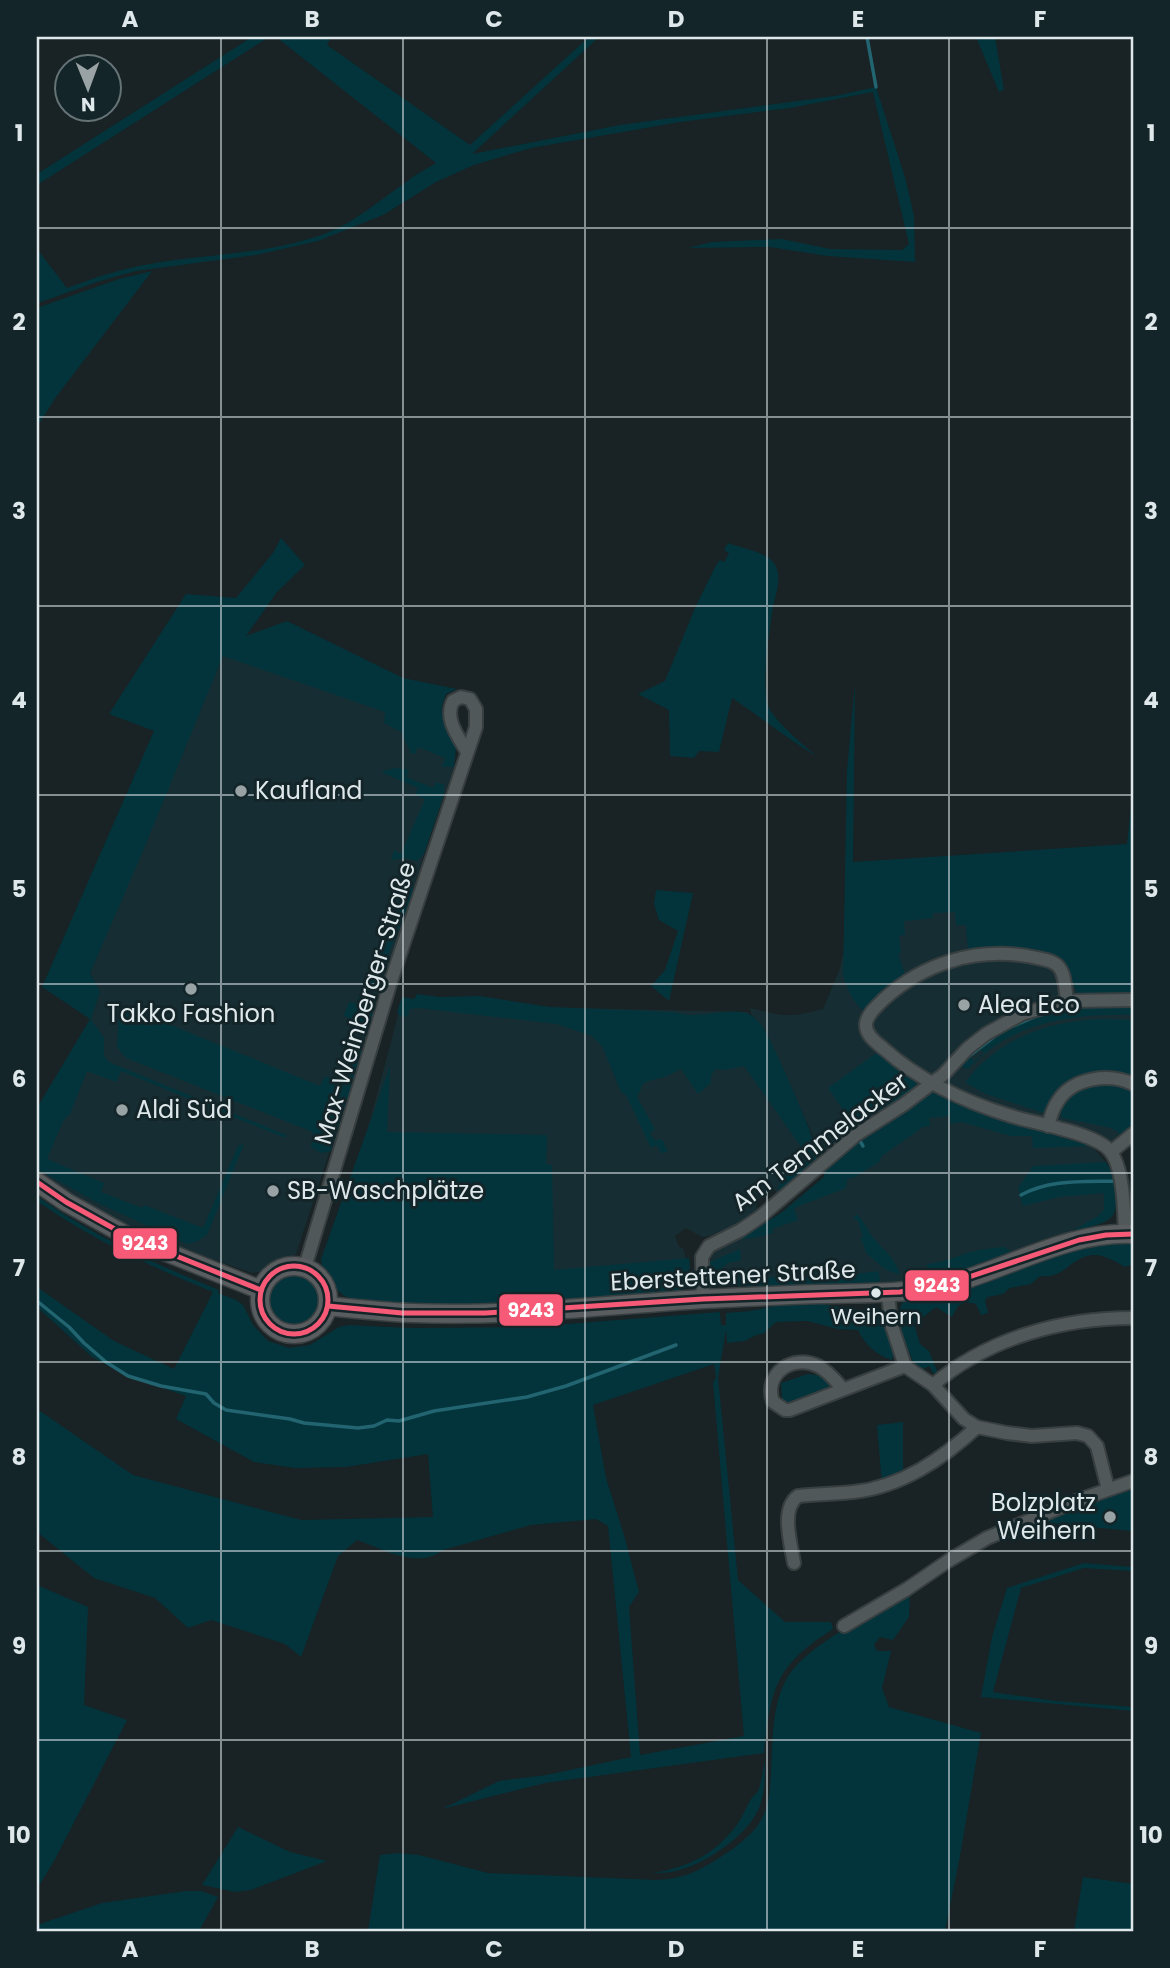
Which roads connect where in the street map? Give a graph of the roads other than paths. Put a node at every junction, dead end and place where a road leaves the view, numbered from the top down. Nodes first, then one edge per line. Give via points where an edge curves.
1 (467, 752) dead end
2 (1133, 1000) edge
3 (1067, 1001) junction
4 (932, 1083) junction
5 (1133, 1084) edge
6 (1048, 1126) junction
7 (1133, 1134) edge
8 (1111, 1152) junction
9 (37, 1182) edge
10 (1129, 1234) edge
11 (305, 1267) junction
12 (261, 1290) junction
13 (888, 1293) junction
14 (704, 1299) junction
15 (328, 1306) junction
16 (1133, 1318) edge
17 (905, 1366) junction
18 (933, 1385) junction
19 (843, 1389) junction
20 (977, 1427) junction
21 (1133, 1481) edge
22 (1108, 1489) junction
23 (794, 1563) dead end
24 (844, 1626) dead end

1 - 11 street, Max-Weinberger-Straße via 390,984
2 - 3 street, Am Temmelacker
3 - 4 street, Am Temmelacker via 998,1026
3 - 4 street via 1059,967 1028,956 967,957 914,976 874,1009 866,1028 895,1058
4 - 6 street via 1010,1116
4 - 14 street, Am Temmelacker via 856,1135 775,1206 709,1245 701,1261
5 - 6 street via 1108,1077 1082,1083 1057,1102
6 - 8 street via 1095,1140
7 - 8 street
8 - 10 street
9 - 12 main road via 129,1237
10 - 13 main road, Eberstettener Straße via 1073,1241 944,1286
11 - 12 main road via 294,1265 273,1272
11 - 15 main road via 326,1286
12 - 15 main road via 259,1301 267,1322 286,1333 308,1331
13 - 14 main road, Eberstettener Straße
13 - 17 street via 891,1323
14 - 15 main road, Eberstettener Straße via 473,1313
16 - 18 street via 1079,1322 1018,1337 977,1354
17 - 18 street
17 - 19 street
18 - 20 street
19 - 19 street via 790,1410 773,1402 770,1389 780,1371 805,1363 821,1368
20 - 22 street via 1032,1436 1088,1436 1097,1447
20 - 23 street via 929,1464 894,1483 793,1500 788,1521
21 - 22 street
22 - 24 street via 987,1538

